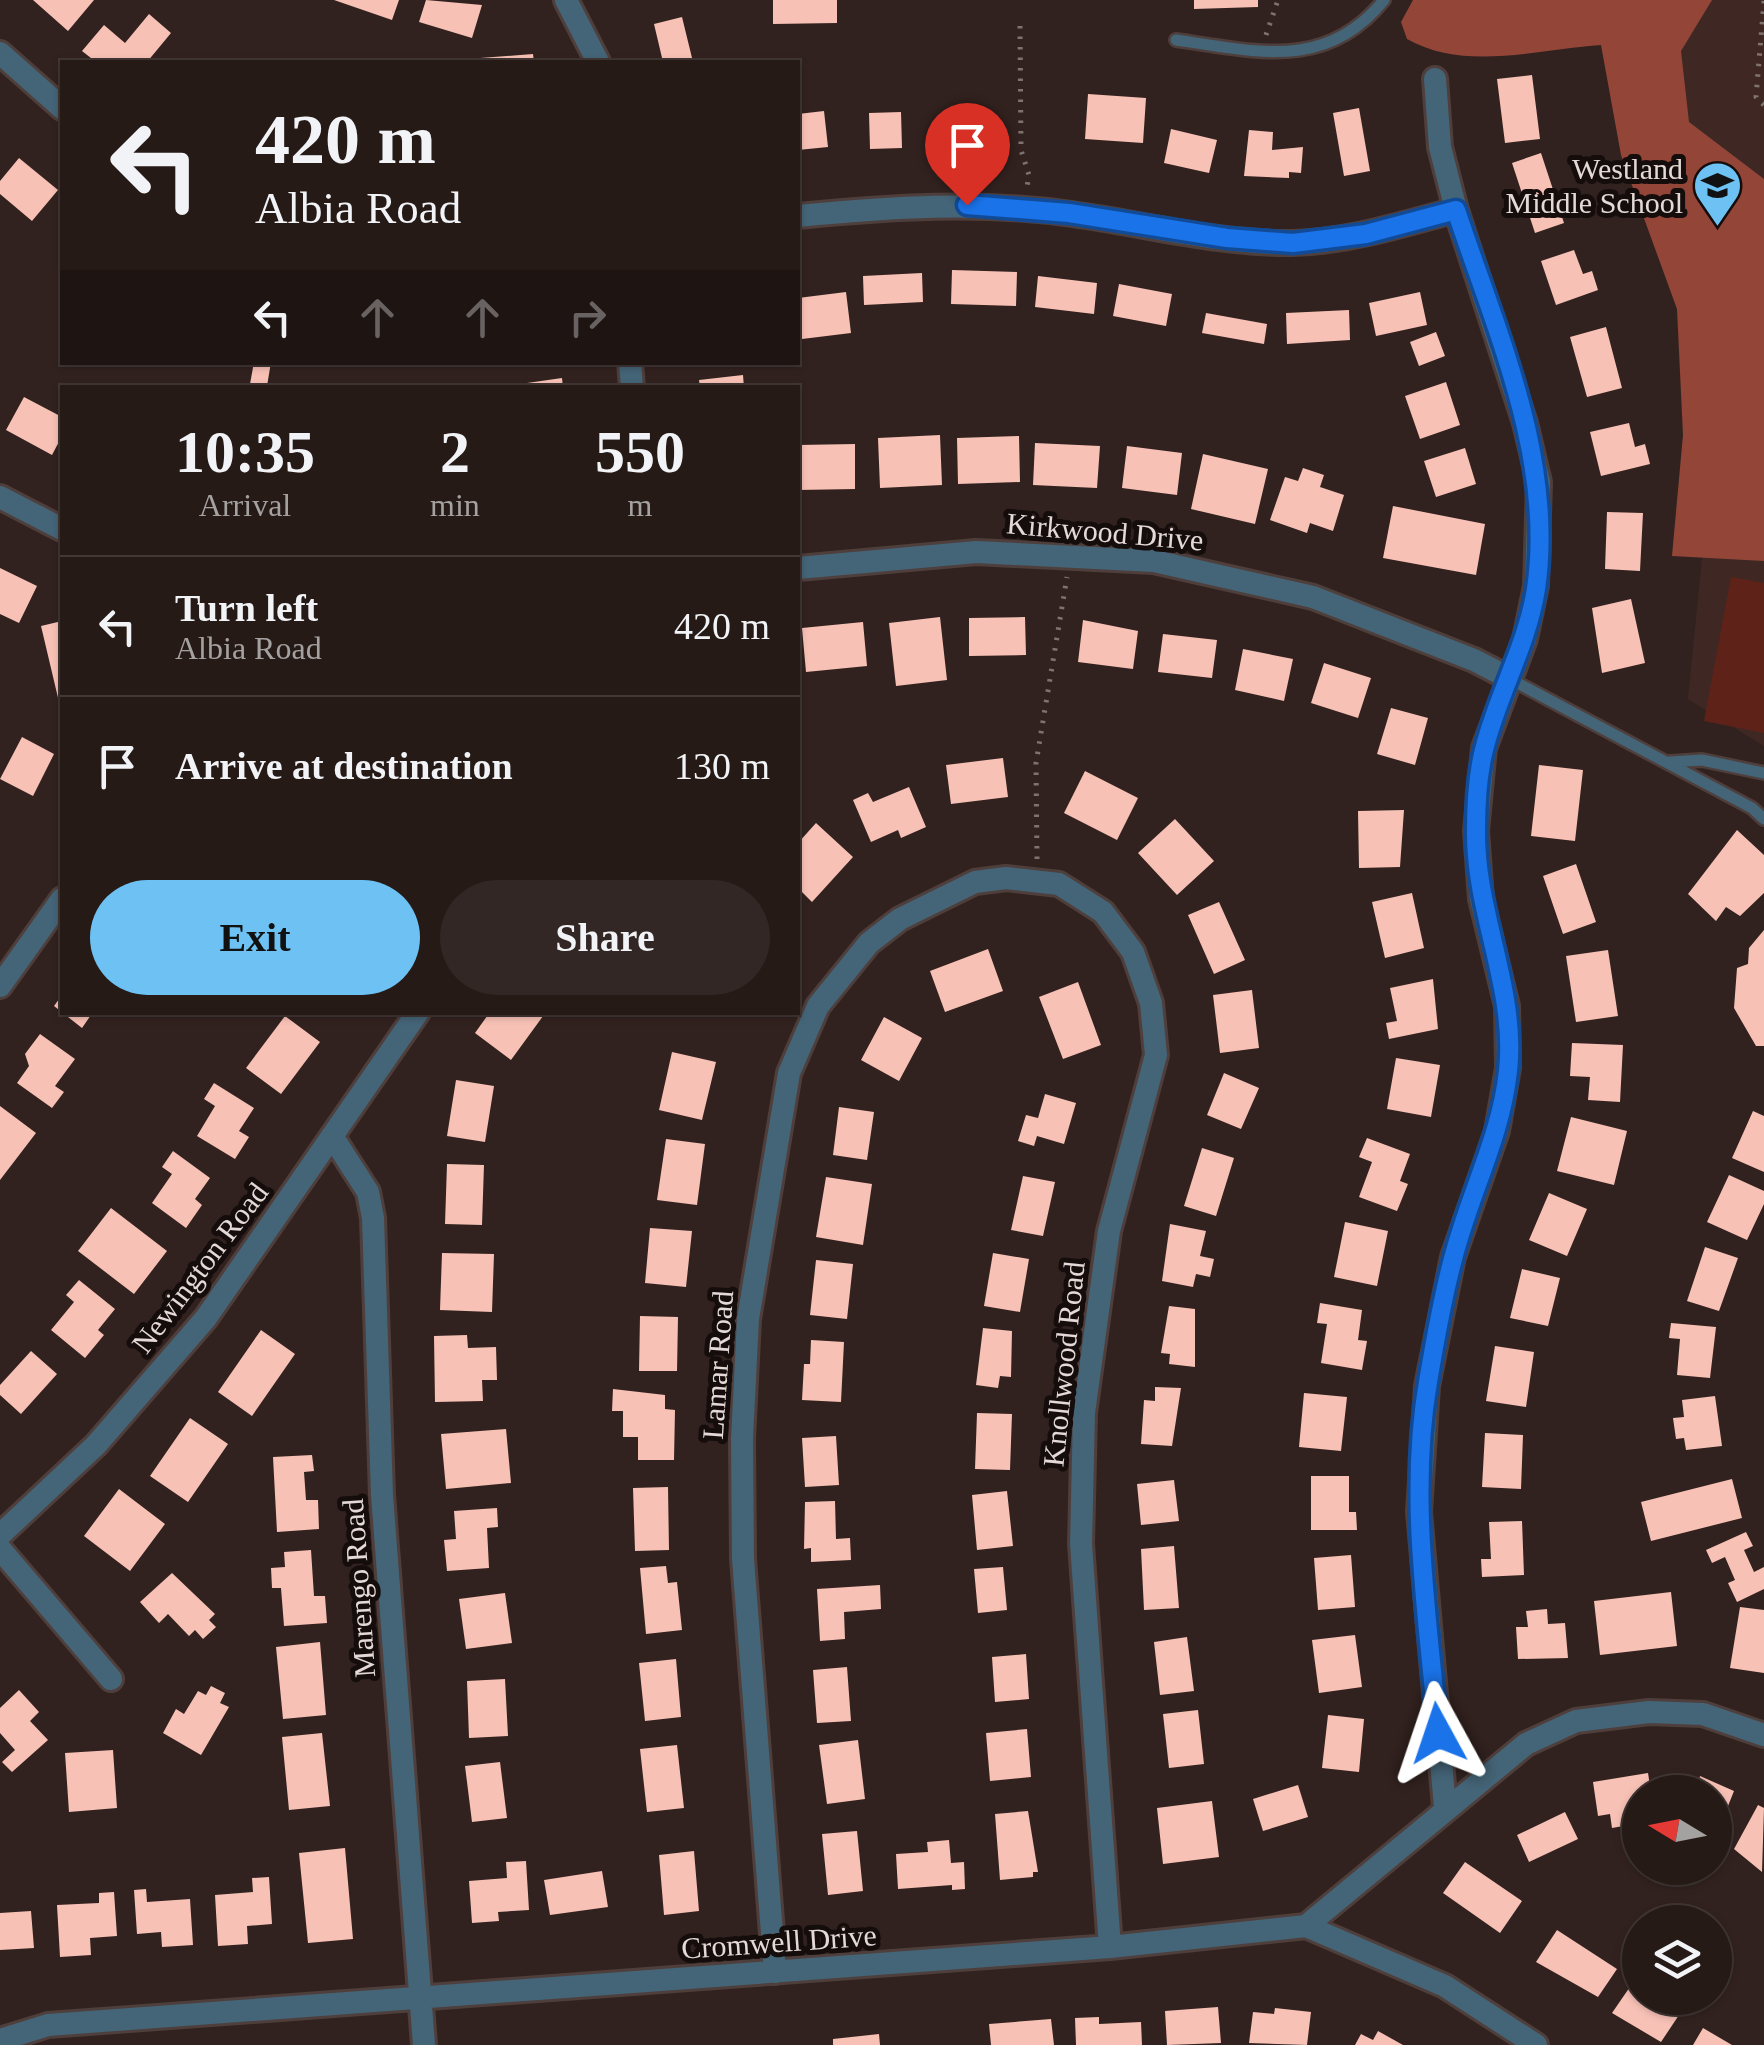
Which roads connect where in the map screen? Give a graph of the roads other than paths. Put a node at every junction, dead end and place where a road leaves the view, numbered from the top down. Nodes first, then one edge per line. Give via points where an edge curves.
1 (566, 0) edge
2 (1384, 0) edge
3 (1176, 40) dead end
4 (0, 53) edge
5 (597, 60) edge
6 (1435, 79) dead end
7 (60, 106) edge
8 (1456, 210) junction
9 (800, 216) edge
10 (0, 497) edge
11 (60, 528) edge
12 (800, 568) edge
13 (1509, 678) junction
14 (1666, 762) junction
15 (1764, 773) edge
16 (1764, 819) edge
17 (1006, 878) joint
18 (60, 902) edge
19 (0, 986) edge
20 (416, 1015) edge
21 (332, 1136) junction
22 (0, 1535) edge
23 (0, 1548) edge
24 (111, 1678) dead end
25 (1764, 1735) edge
26 (1445, 1807) junction
27 (1306, 1926) junction
28 (1110, 1946) junction
29 (775, 1972) junction
30 (420, 1999) junction
31 (0, 2040) edge
32 (424, 2045) edge
33 (1536, 2045) edge

1 - 5 street
2 - 3 lane via 1321,48 1260,52
4 - 7 street
6 - 8 street via 1440,147
8 - 9 street via 1366,234 1293,243 967,205
8 - 13 street via 1539,482 1536,586
10 - 11 street
12 - 13 street, Kirkwood Drive via 976,552 1154,561 1314,596
13 - 14 lane
13 - 26 street via 1484,748 1476,831 1481,899 1507,1006 1508,1068 1497,1131 1453,1257 1427,1386 1420,1494
14 - 15 lane via 1702,760
14 - 16 lane
17 - 28 street, Knollwood Road via 1059,884 1103,912 1133,952 1151,1002 1156,1056 1109,1231 1084,1413 1081,1544
17 - 29 street, Lamar Road via 975,882 900,918 869,943 818,1006 789,1073 748,1319 742,1440 742,1559
18 - 19 street
20 - 21 street, Newington Road
21 - 22 street, Newington Road via 194,1333 96,1445
21 - 30 street, Marengo Road via 368,1192 373,1218 382,1495
23 - 24 street
25 - 26 street via 1703,1714 1576,1721 1526,1744
26 - 27 street
27 - 28 street, Cromwell Drive
27 - 33 street, Cromwell Drive via 1446,1986
28 - 29 street, Cromwell Drive
29 - 30 street, Cromwell Drive
30 - 31 street, Cromwell Drive via 48,2025
30 - 32 street, Marengo Road

